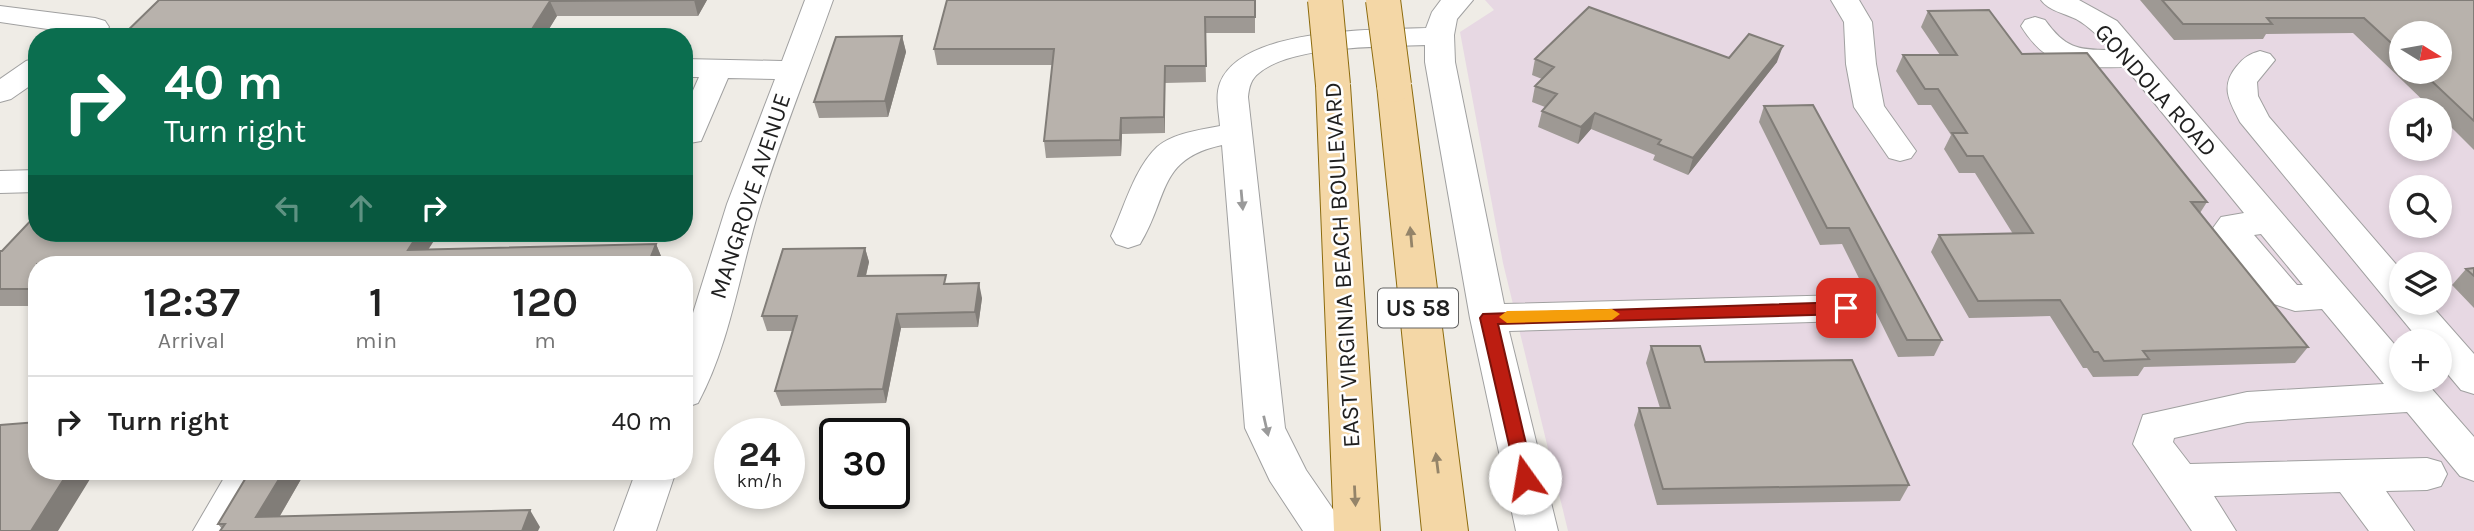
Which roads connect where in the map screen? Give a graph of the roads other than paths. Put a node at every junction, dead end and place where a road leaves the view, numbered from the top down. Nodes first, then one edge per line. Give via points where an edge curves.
1 (819, 0) edge
2 (1325, 0) edge
3 (1383, 0) edge
4 (1459, 0) edge
5 (1845, 0) edge
6 (2055, 0) edge
7 (0, 14) edge
8 (2035, 26) dead end
9 (68, 28) edge
10 (1438, 36) junction
11 (2132, 58) junction
12 (2260, 60) dead end
13 (693, 68) edge
14 (717, 69) junction
15 (792, 70) junction
16 (28, 73) edge
17 (0, 93) edge
18 (693, 127) edge
19 (1236, 132) junction
20 (1900, 152) dead end
21 (28, 181) edge
22 (0, 182) edge
23 (1128, 236) dead end
24 (2389, 280) edge
25 (1846, 308) dead end
26 (2419, 315) edge
27 (1489, 318) junction
28 (2389, 363) edge
29 (693, 369) edge
30 (2474, 380) edge
31 (2389, 388) edge
32 (2413, 392) edge
33 (2474, 465) edge
34 (2427, 474) dead end
35 (2350, 475) junction
36 (244, 480) edge
37 (653, 480) edge
38 (2181, 481) junction
39 (214, 531) edge
40 (635, 531) edge
41 (1327, 531) edge
42 (1357, 531) edge
43 (1446, 531) edge
44 (1537, 531) edge
45 (2215, 531) edge
46 (2393, 531) edge

1 - 15 street, MANGROVE AVENUE
2 -> 42 main road, EAST VIRGINIA BEACH BOULEVARD / US 58, bridge
43 -> 3 main road, US 58, bridge
4 - 10 street via 1442,16
5 - 20 street via 1858,22 1869,107
6 - 11 street, GONDOLA ROAD via 2107,27
7 - 9 street
8 - 11 street via 2050,47 2063,52 2090,58
10 - 19 street via 1294,46 1255,61 1236,80
10 - 27 street
11 - 28 street, GONDOLA ROAD
12 - 24 street via 2245,71 2240,84 2256,122
13 - 14 street
14 - 15 street
14 - 18 street
15 - 29 street, MANGROVE AVENUE
16 - 17 street
19 - 23 street via 1170,154
19 -> 41 street via 1265,428 1290,483
21 - 22 street
25 - 27 street
26 - 30 street
27 - 44 street
31 - 38 street via 2247,407 2157,426 2153,444
32 - 33 street, GONDOLA ROAD
34 - 35 street
35 - 38 street
35 - 46 street
36 - 39 street
37 - 40 street
38 - 45 street

